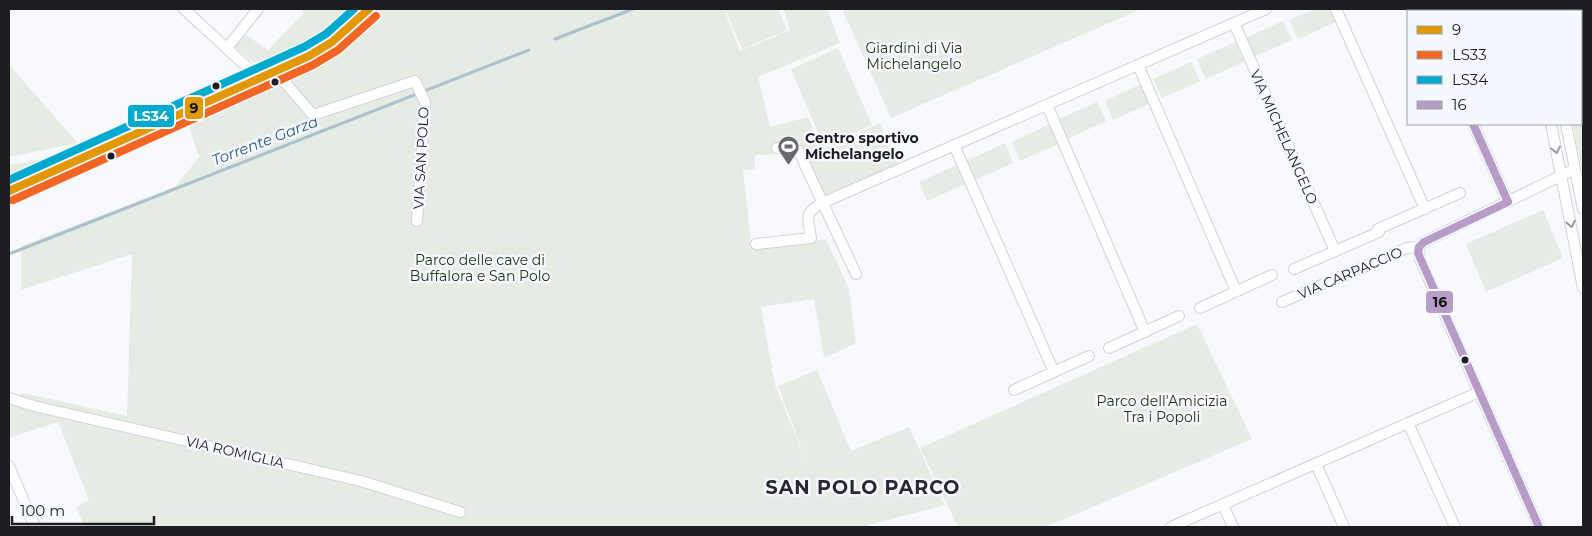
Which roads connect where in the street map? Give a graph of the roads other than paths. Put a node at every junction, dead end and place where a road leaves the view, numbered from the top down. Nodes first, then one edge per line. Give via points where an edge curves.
1 (184, 9) edge
2 (258, 9) edge
3 (369, 9) edge
4 (1266, 9) edge
5 (1336, 9) edge
6 (1234, 23) junction
7 (227, 48) junction
8 (1138, 65) junction
9 (276, 72) junction
10 (261, 80) junction
11 (1046, 105) junction
12 (1473, 125) edge
13 (1551, 125) edge
14 (1566, 125) edge
15 (954, 145) junction
16 (777, 148) dead end
17 (1575, 169) junction
18 (1562, 176) junction
19 (9, 191) edge
20 (1460, 193) dead end
21 (1508, 202) junction
22 (822, 203) junction
23 (1583, 208) edge
24 (1425, 209) junction
25 (418, 221) dead end
26 (756, 244) dead end
27 (1419, 247) junction
28 (1335, 251) junction
29 (1294, 269) dead end
30 (856, 274) dead end
31 (1272, 275) dead end
32 (1583, 288) edge
33 (1236, 291) junction
34 (1282, 302) dead end
35 (1200, 308) dead end
36 (1179, 316) dead end
37 (1145, 332) junction
38 (1109, 348) dead end
39 (1089, 356) dead end
40 (1054, 372) junction
41 (1014, 390) dead end
42 (1480, 392) junction
43 (9, 398) edge
44 (1408, 423) junction
45 (1316, 464) junction
46 (9, 466) edge
47 (1223, 505) junction
48 (460, 512) dead end
49 (35, 527) edge
50 (1171, 527) edge
51 (1233, 527) edge
52 (1344, 527) edge
53 (1454, 527) edge
54 (1539, 527) edge

1 - 7 street
2 - 7 street
3 - 9 main road via 332,42
4 - 6 street
5 - 24 street
6 - 8 street
6 - 28 street, VIA MICHELANGELO
7 - 10 street
8 - 11 street
8 - 33 street
9 - 10 main road
9 - 25 street, VIA SAN POLO via 313,115 415,82 425,102
10 - 19 main road
11 - 15 street
11 - 37 street
12 - 21 street
13 -> 18 street
14 - 17 street
15 - 22 street
15 - 40 street
16 - 22 street via 798,150
17 - 18 street, VIA CARPACCIO
17 - 23 street
18 - 21 street, VIA CARPACCIO
18 -> 32 street
20 - 24 street
21 - 27 street, VIA CARPACCIO
22 - 26 street via 807,215 811,238
22 - 30 street
24 - 28 street
27 - 34 street, VIA CARPACCIO via 1407,248
27 - 42 street, VIA CARPACCIO via 1420,259
28 - 29 street
31 - 33 street
33 - 35 street
36 - 37 street
37 - 38 street
39 - 40 street
40 - 41 street
42 - 44 street
42 - 54 street, VIA CARPACCIO
43 - 48 street, VIA ROMIGLIA via 361,481
44 - 45 street
44 - 53 street
45 - 47 street
45 - 52 street
46 - 49 street
47 - 50 street
47 - 51 street

